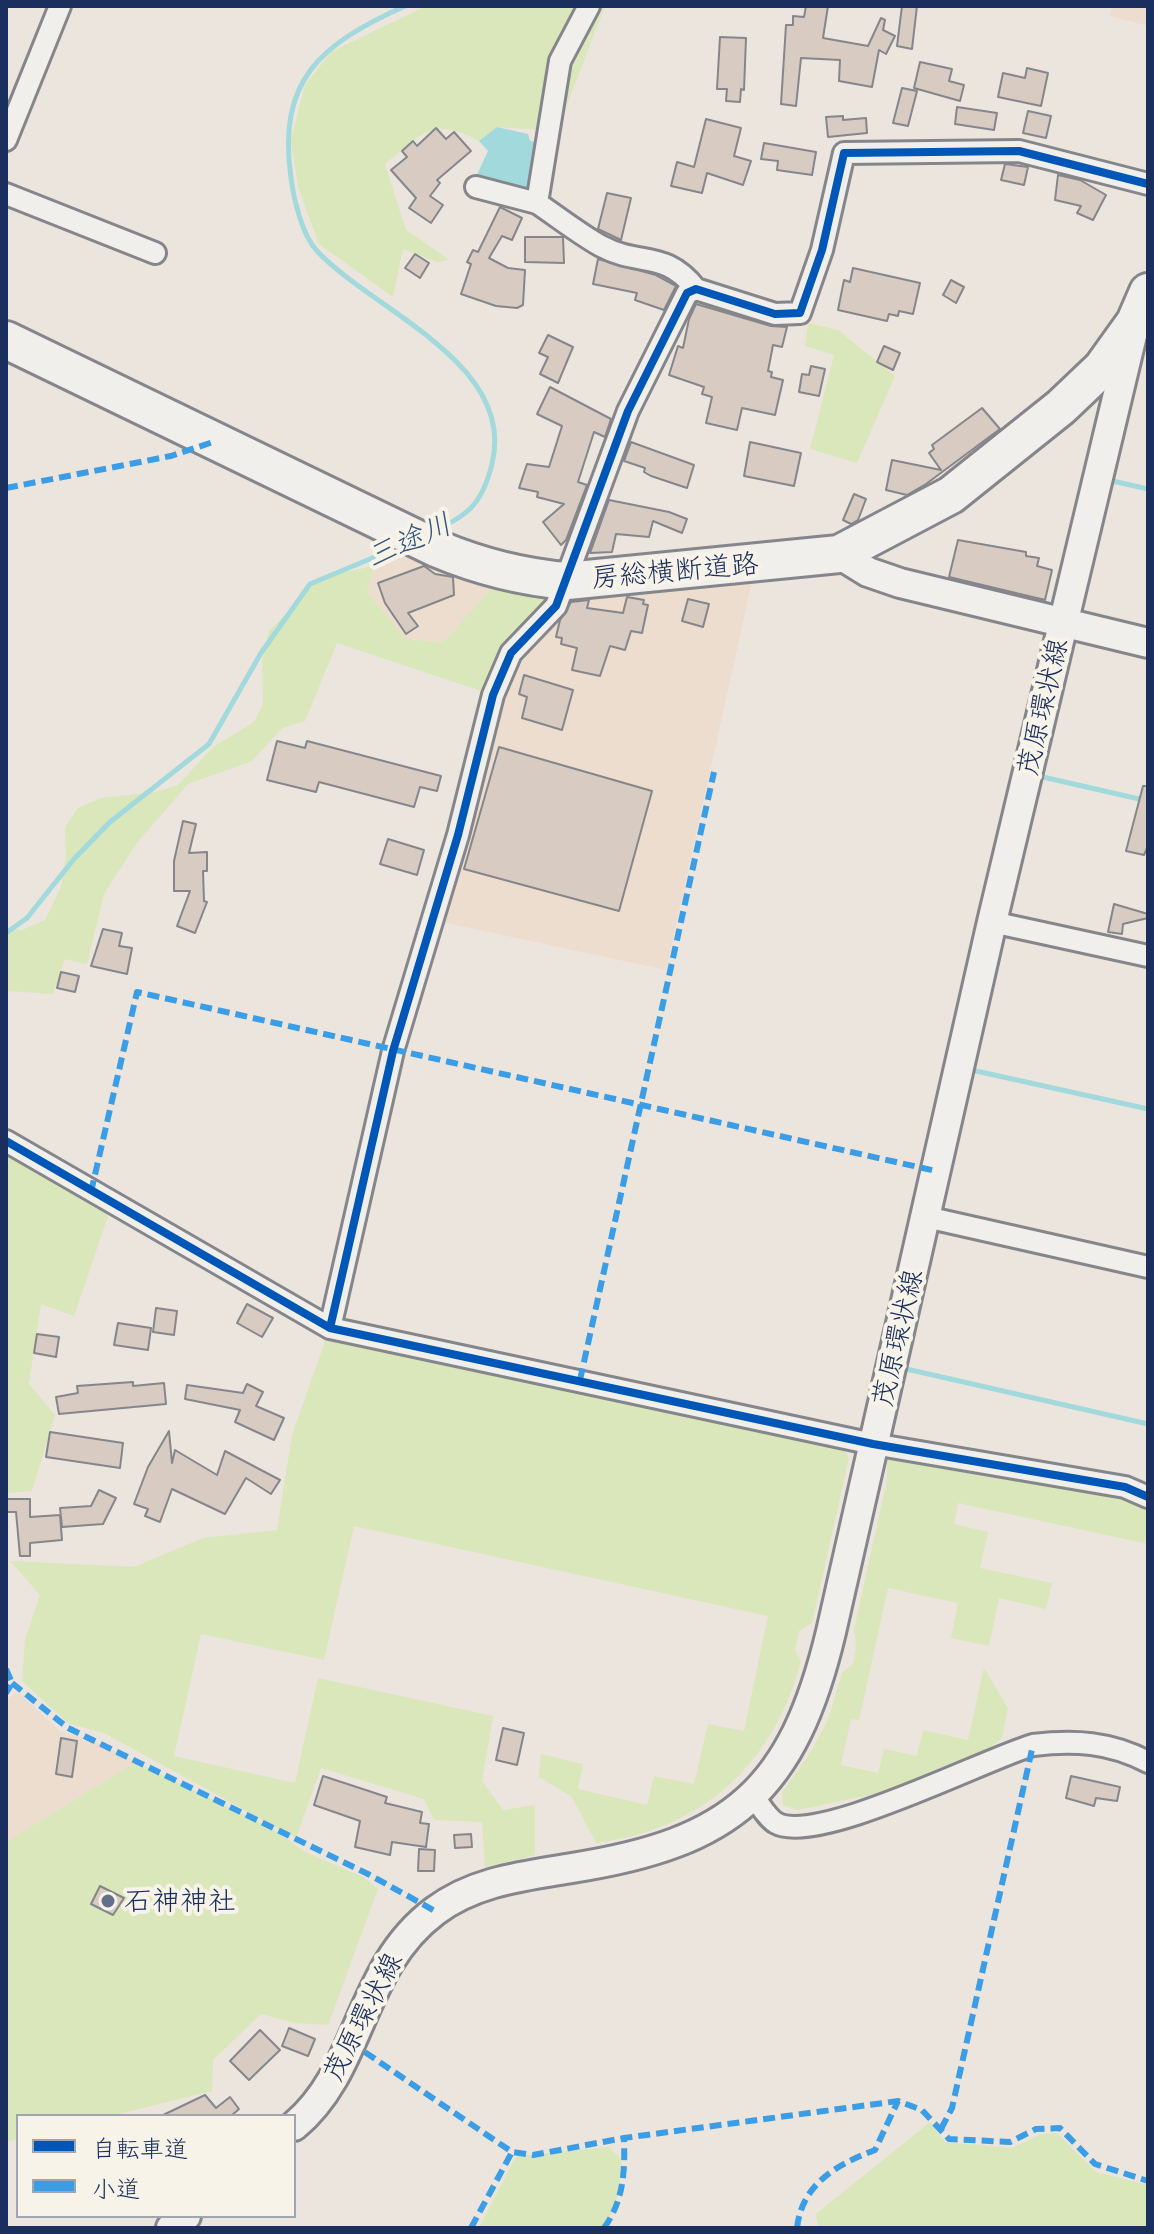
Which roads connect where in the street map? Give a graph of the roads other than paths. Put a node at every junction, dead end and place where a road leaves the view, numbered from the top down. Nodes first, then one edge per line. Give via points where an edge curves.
1 (60, 6) edge
2 (589, 6) edge
3 (6, 140) edge
4 (1148, 184) edge
5 (476, 187) dead end
6 (6, 194) edge
7 (537, 203) junction
8 (155, 253) dead end
9 (696, 289) junction
10 (1144, 314) edge
11 (6, 340) edge
12 (839, 554) junction
13 (567, 581) junction
14 (1063, 624) junction
15 (1148, 643) edge
16 (992, 922) junction
17 (1148, 956) edge
18 (6, 1141) edge
19 (926, 1217) junction
20 (1148, 1267) edge
21 (330, 1328) junction
22 (873, 1444) junction
23 (1148, 1497) edge
24 (1148, 1762) edge
25 (752, 1795) junction
26 (296, 2124) edge

1 - 3 street
2 - 7 street via 560,61
4 - 9 street via 1019,151 844,153 822,250 800,313 775,314
5 - 7 street
6 - 8 street
7 - 9 street via 600,245 671,264
9 - 13 street via 687,293 628,411
10 - 12 highway, 房総横断道路 via 1102,368 1061,407 962,487
10 - 14 main road, 茂原環状線
11 - 13 highway, 房総横断道路 via 438,549 485,569
12 - 13 highway, 房総横断道路
12 - 14 main road via 900,583
13 - 21 street via 556,606 511,653 493,695 458,835 393,1051
14 - 15 main road
14 - 16 main road, 茂原環状線
16 - 17 street
16 - 19 main road, 茂原環状線
18 - 21 street
19 - 20 street
19 - 22 main road, 茂原環状線
21 - 22 street
22 - 23 street via 1125,1487
22 - 25 main road, 茂原環状線 via 818,1687 776,1771
24 - 25 street via 1102,1744 1033,1745 857,1813 796,1827 776,1823
25 - 26 main road, 茂原環状線 via 689,1840 647,1855 506,1879 435,1911 388,1962 322,2097

